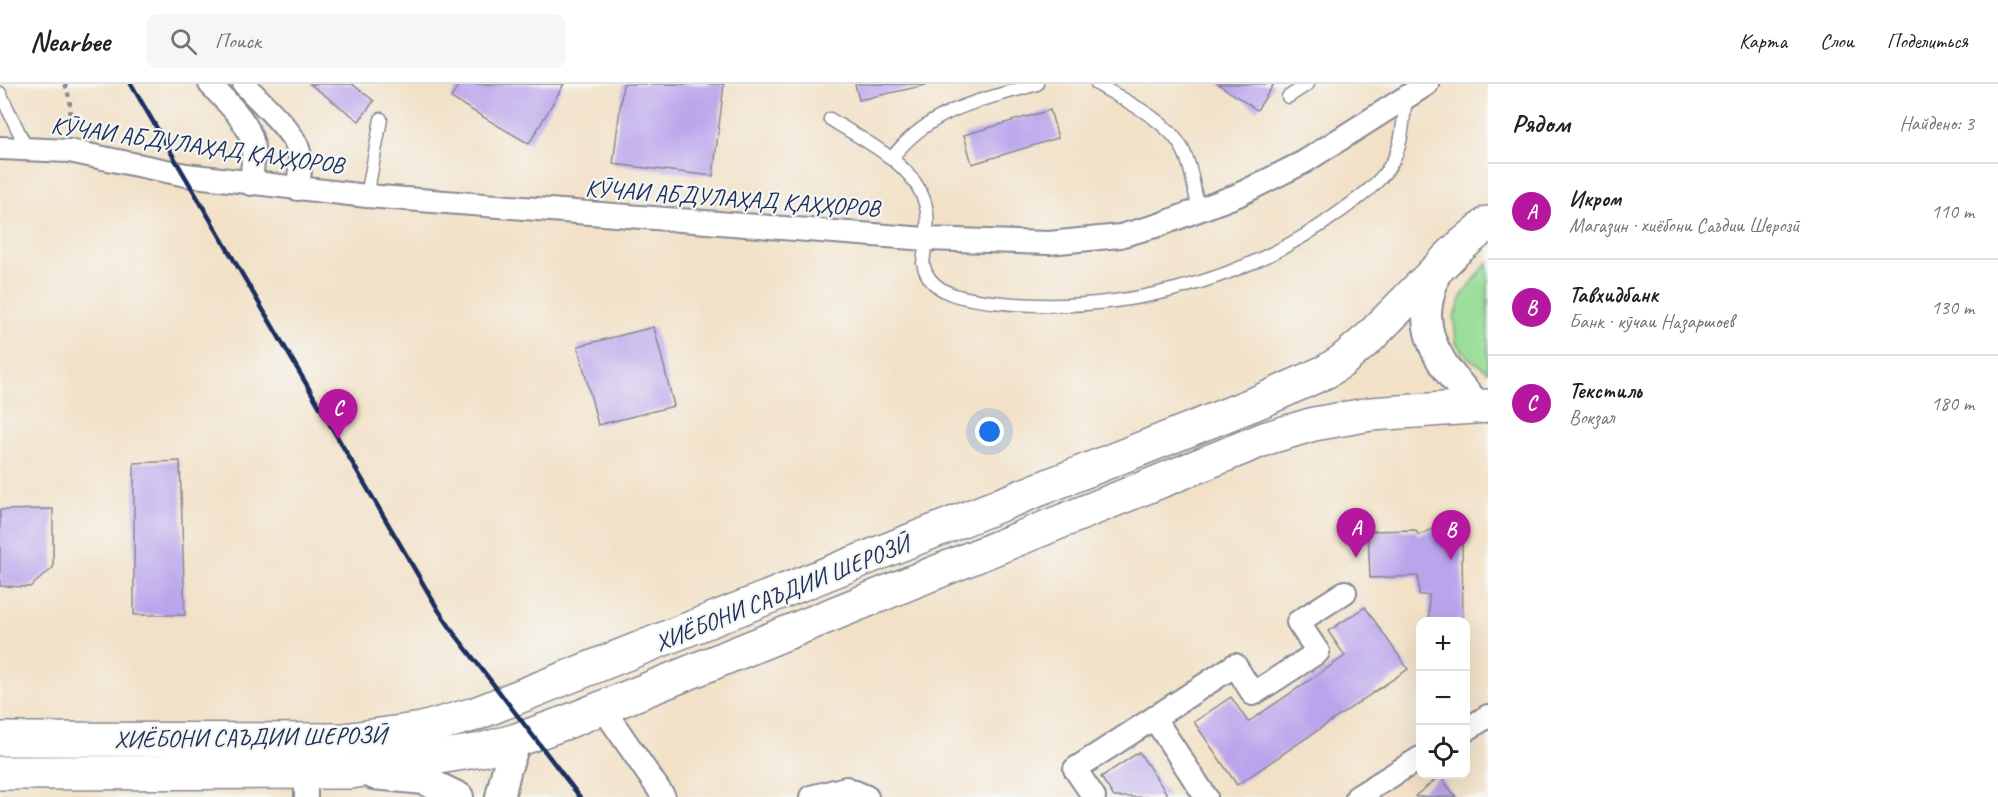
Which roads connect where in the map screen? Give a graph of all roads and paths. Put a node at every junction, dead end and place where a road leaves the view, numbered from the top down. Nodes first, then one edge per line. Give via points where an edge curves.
1 (65, 84) edge
2 (210, 84) edge
3 (244, 84) edge
4 (1038, 84) edge
5 (1097, 84) edge
6 (1308, 84) edge
7 (1427, 84) edge
8 (0, 93) edge
9 (1288, 97) dead end
10 (1406, 98) junction
11 (381, 119) dead end
12 (830, 119) dead end
13 (0, 148) edge
14 (27, 149) junction
15 (69, 151) junction
16 (891, 159) junction
17 (251, 184) junction
18 (298, 189) junction
19 (368, 196) junction
20 (1199, 211) junction
21 (1488, 223) edge
22 (926, 239) junction
23 (1437, 269) junction
24 (1485, 410) edge
25 (1345, 592) dead end
26 (602, 707) junction
27 (1488, 716) edge
28 (1154, 718) junction
29 (1470, 727) edge
30 (0, 739) edge
31 (517, 740) junction
32 (1416, 760) edge
33 (351, 772) junction
34 (0, 773) edge
35 (306, 785) edge
36 (459, 797) edge
37 (500, 797) edge
38 (664, 797) edge
39 (811, 797) edge
40 (867, 797) edge
41 (1094, 797) edge
42 (1206, 797) edge
43 (1357, 797) edge

1 - 15 path via 70,100
2 - 17 street via 249,133 253,143
3 - 18 street via 297,146
4 - 16 lane via 937,117 911,135
5 - 20 lane via 1174,136 1183,149
6 - 9 lane
7 - 10 street, КӮЧАИ АБДУЛАҲАД ҚАҲҲОРОВ
8 - 14 lane
10 - 20 street, КӮЧАИ АБДУЛАҲАД ҚАҲҲОРОВ via 1275,178
10 - 22 lane via 1392,164 1379,179 1324,224 1255,262 1219,276 1140,297 1052,307 987,302 954,296 930,279 923,263
11 - 19 lane
12 - 16 lane
13 - 14 street, КӮЧАИ АБДУЛАҲАД ҚАҲҲОРОВ
14 - 15 street, КӮЧАИ АБДУЛАҲАД ҚАҲҲОРОВ
15 - 17 street, КӮЧАИ АБДУЛАҲАД ҚАҲҲОРОВ
16 - 22 lane via 909,174 924,199
17 - 18 street, КӮЧАИ АБДУЛАҲАД ҚАҲҲОРОВ
18 - 19 street, КӮЧАИ АБДУЛАҲАД ҚАҲҲОРОВ
19 - 22 street, КӮЧАИ АБДУЛАҲАД ҚАҲҲОРОВ
20 - 22 street, КӮЧАИ АБДУЛАҲАД ҚАҲҲОРОВ via 1120,236 1090,240 1011,243
21 - 23 highway, ХИЁБОНИ САЪДИИ ШЕРОЗӢ
23 - 24 street via 1427,315 1432,341 1446,369
23 - 30 highway, ХИЁБОНИ САЪДИИ ШЕРОЗӢ via 1356,350 1327,371 475,714 414,731 344,740
24 - 26 highway, ХИЁБОНИ САЪДИИ ШЕРОЗӢ via 1371,414 1314,424 1267,438
25 - 28 street via 1298,622 1318,652 1253,693 1235,665
26 - 31 highway, ХИЁБОНИ САЪДИИ ШЕРОЗӢ
26 - 38 street
27 - 29 street
28 - 41 street via 1075,769
28 - 42 street
31 - 33 highway, ХИЁБОНИ САЪДИИ ШЕРОЗӢ via 481,750
31 - 37 street
32 - 43 street
33 - 35 highway, ХИЁБОНИ САЪДИИ ШЕРОЗӢ
33 - 36 street via 424,780
34 - 35 highway, ХИЁБОНИ САЪДИИ ШЕРОЗӢ
39 - 40 street via 846,788

